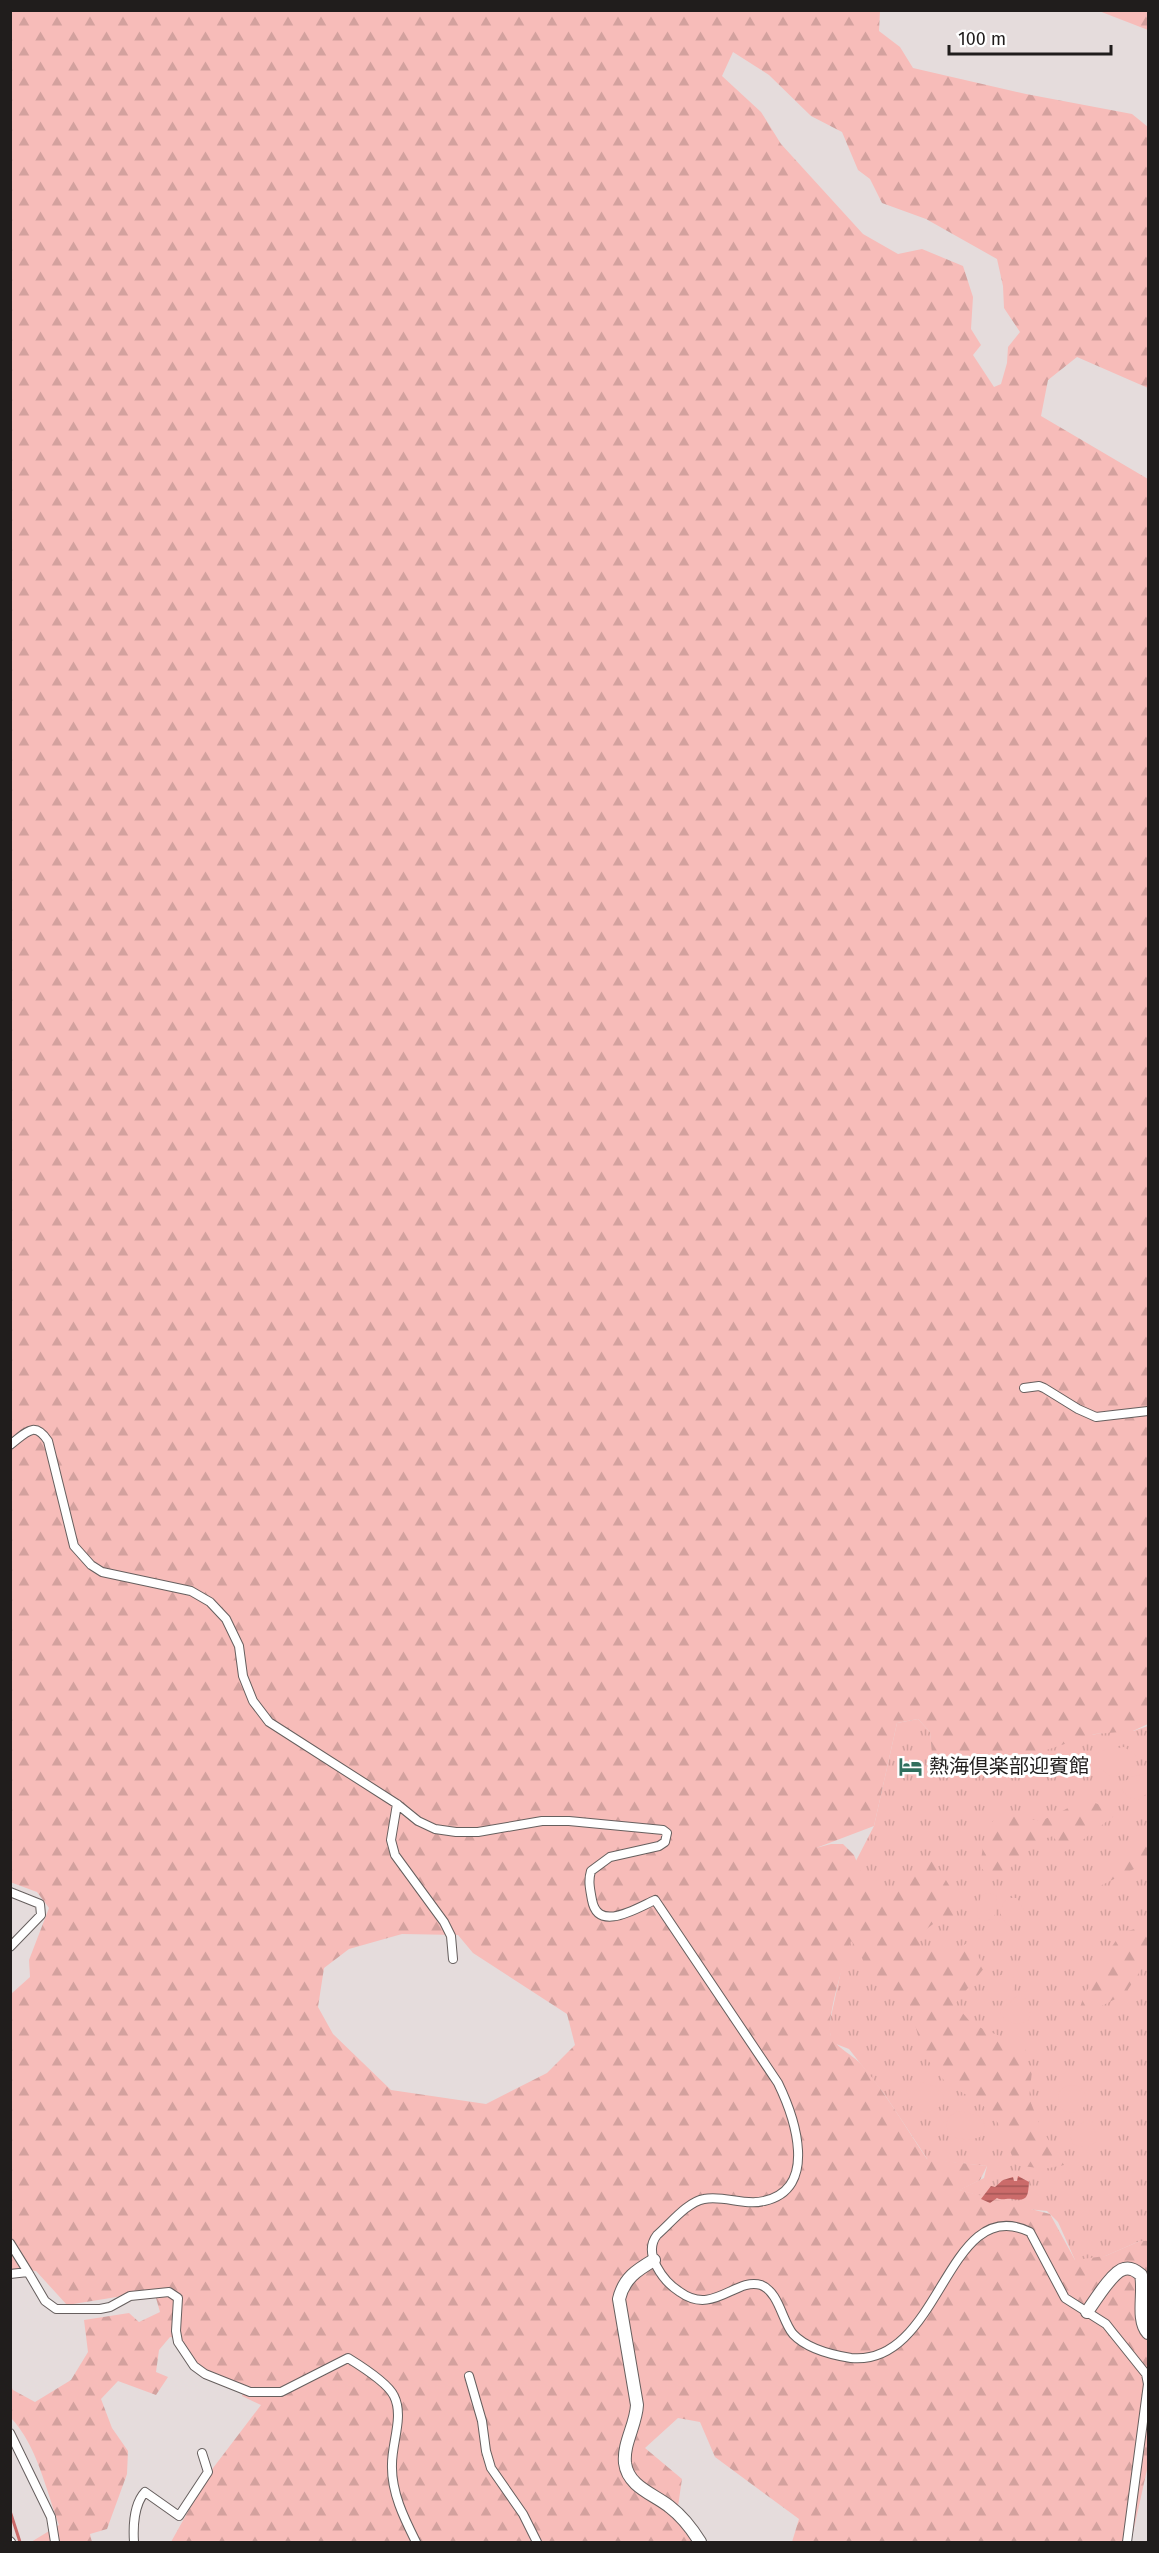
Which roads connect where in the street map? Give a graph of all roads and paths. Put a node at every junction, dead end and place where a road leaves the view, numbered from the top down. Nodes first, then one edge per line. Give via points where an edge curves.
1 (1024, 1388) dead end
2 (1149, 1411) edge
3 (10, 1445) edge
4 (397, 1804) junction
5 (10, 1892) edge
6 (10, 1947) edge
7 (453, 1959) dead end
8 (10, 2242) edge
9 (654, 2260) junction
10 (28, 2272) junction
11 (10, 2274) edge
12 (1087, 2312) junction
13 (1149, 2332) edge
14 (470, 2376) dead end
15 (10, 2433) edge
16 (202, 2452) dead end
17 (55, 2542) edge
18 (134, 2542) edge
19 (416, 2542) edge
20 (537, 2542) edge
21 (700, 2542) edge
22 (1127, 2542) edge

1 - 2 street via 1039,1386 1096,1417
3 - 4 street via 28,1431 42,1432 48,1441 74,1546 91,1565 102,1572 191,1591 210,1602 226,1619 239,1646 243,1676 253,1701 269,1722
4 - 7 street via 391,1840 395,1855 444,1922 451,1936
4 - 9 street via 418,1821 456,1832 569,1821 667,1833 665,1842 659,1846 610,1857 591,1871 593,1907 600,1915 612,1918 655,1900 778,2083 789,2105 800,2161 788,2190 777,2197 744,2203 705,2199 693,2204 653,2240
5 - 6 street via 40,1904 42,1910 41,1916
8 - 10 street
9 - 12 street via 681,2294 700,2300 712,2300 749,2284 762,2285 771,2292 793,2333 804,2342 854,2358 875,2356 904,2340 981,2232 993,2226 1018,2226 1030,2232 1065,2298
9 - 21 street via 630,2276 620,2299 637,2405 637,2420 627,2444 625,2462 628,2475 686,2521
10 - 11 street
10 - 19 street via 45,2301 56,2309 100,2309 130,2296 169,2292 178,2298 178,2342 194,2366 250,2392 281,2392 348,2358 367,2371 393,2393 399,2408 392,2465 394,2489
12 - 13 street via 1115,2275 1124,2268 1133,2269 1142,2275 1142,2322
12 - 22 street via 1114,2331 1146,2374 1148,2384
14 - 20 street via 491,2468
15 - 17 street via 51,2517
16 - 18 street via 208,2472 179,2516 145,2492 139,2499

